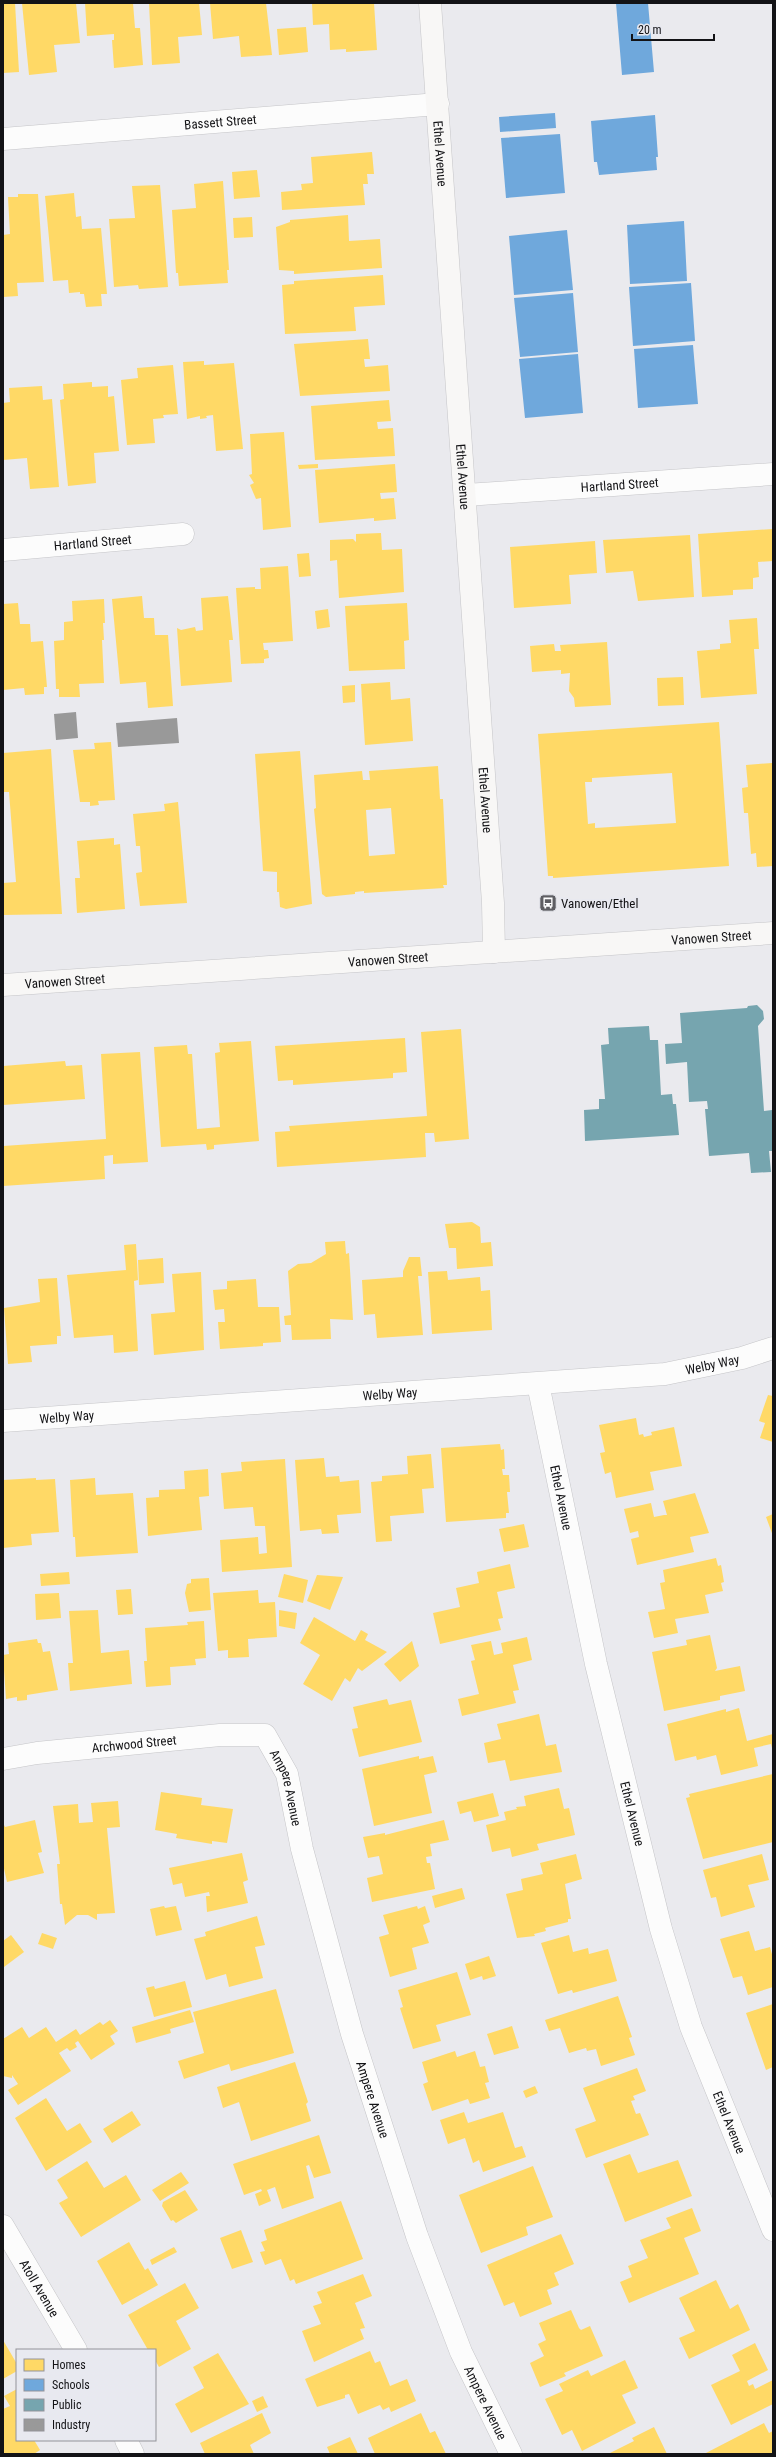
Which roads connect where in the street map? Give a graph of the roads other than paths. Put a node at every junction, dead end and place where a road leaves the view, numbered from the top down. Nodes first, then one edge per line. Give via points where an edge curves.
1 (430, 3) edge
2 (438, 104) junction
3 (3, 140) edge
4 (773, 474) edge
5 (466, 495) junction
6 (183, 534) dead end
7 (3, 550) edge
8 (773, 932) edge
9 (494, 952) junction
10 (3, 985) edge
11 (773, 1348) edge
12 (538, 1384) junction
13 (3, 1421) edge
14 (265, 1735) joint
15 (3, 1759) edge
16 (3, 2226) edge
17 (773, 2230) edge
18 (75, 2349) edge
19 (126, 2441) edge
20 (133, 2454) edge
21 (511, 2454) edge

1 - 2 street, Ethel Avenue
2 - 3 street, Bassett Street
2 - 5 street, Ethel Avenue
4 - 5 street, Hartland Street
5 - 9 street, Ethel Avenue
6 - 7 street, Hartland Street
8 - 9 street, Vanowen Street
9 - 10 street, Vanowen Street
11 - 12 street, Welby Way via 742,1358 665,1374
12 - 13 street, Welby Way
12 - 17 street, Ethel Avenue via 596,1664 661,1929 691,2027
14 - 15 street, Archwood Street via 220,1735
14 - 21 street, Ampere Avenue via 287,1774 302,1849 352,2034 417,2236 461,2352
16 - 18 street, Atoll Avenue
19 - 20 street

